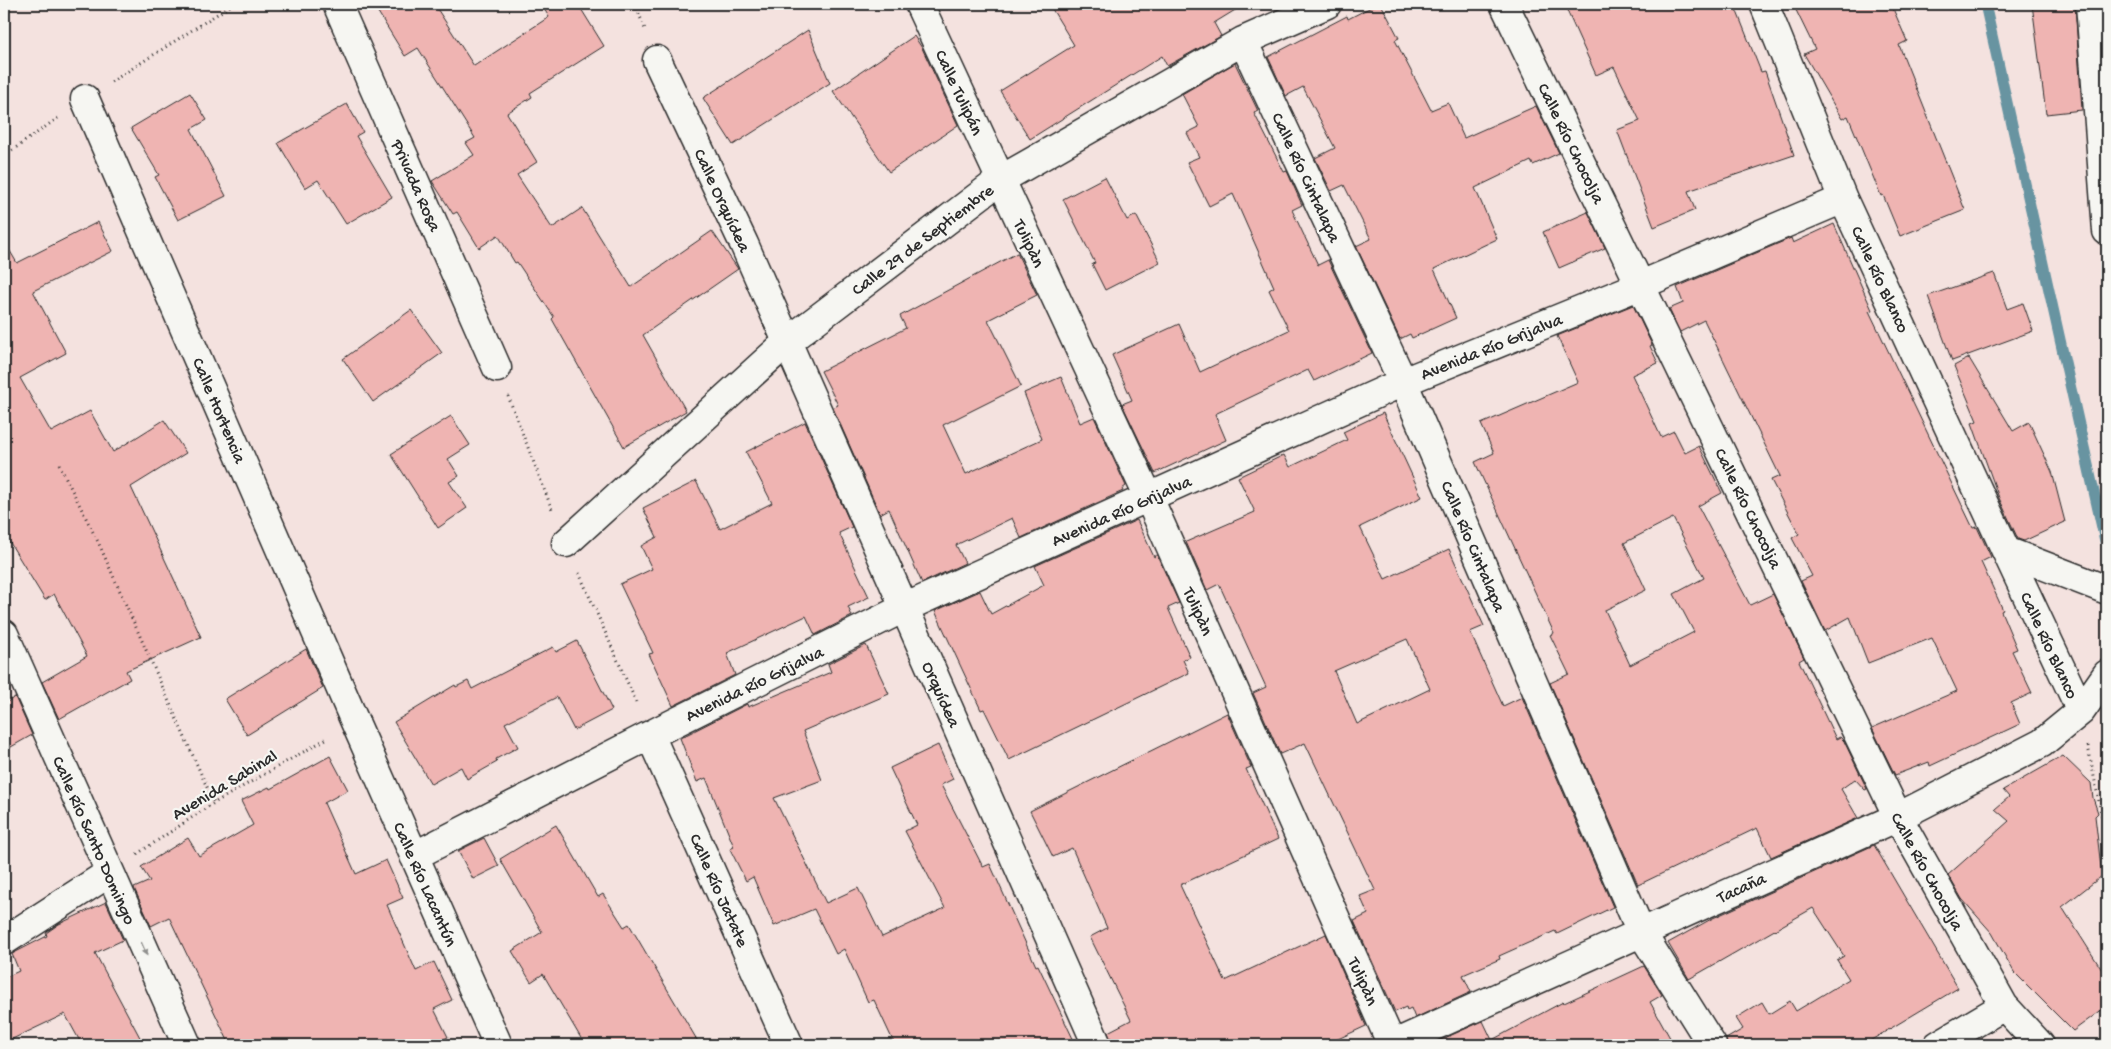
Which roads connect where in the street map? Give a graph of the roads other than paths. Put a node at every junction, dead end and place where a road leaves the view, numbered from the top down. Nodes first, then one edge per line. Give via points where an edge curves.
1 (337, 4) edge
2 (919, 4) edge
3 (1327, 4) edge
4 (1504, 4) edge
5 (1764, 4) edge
6 (2090, 4) edge
7 (1243, 41) junction
8 (657, 60) dead end
9 (85, 99) road end
10 (1000, 180) junction
11 (1843, 199) junction
12 (2107, 231) edge
13 (1641, 285) junction
14 (787, 342) junction
15 (497, 368) dead end
16 (1403, 382) junction
17 (1149, 498) junction
18 (566, 542) dead end
19 (2006, 551) junction
20 (2107, 590) edge
21 (904, 608) junction
22 (4, 634) edge
23 (2107, 674) edge
24 (2081, 711) junction
25 (354, 722) joint
26 (650, 735) junction
27 (1898, 817) junction
28 (414, 856) junction
29 (109, 873) junction
30 (1641, 932) junction
31 (4, 941) edge
32 (2004, 1006) junction
33 (187, 1045) edge
34 (498, 1045) edge
35 (789, 1045) edge
36 (1098, 1045) edge
37 (1392, 1045) edge
38 (1712, 1045) edge
39 (1938, 1045) edge
40 (2040, 1045) edge

1 - 15 street, Privada Rosa
2 - 10 street, Calle Tulipán
3 - 7 street, Calle 29 de Septiembre
4 - 13 street, Calle Río Chocolja
5 - 11 street, Calle Río Blanco
6 - 12 street
7 - 10 street, Calle 29 de Septiembre
7 - 16 street, Calle Río Cintalapa
8 - 14 street, Calle Orquídea
9 - 25 street, Calle Hortencia
10 - 14 street, Calle 29 de Septiembre
10 - 17 street, Tulipàn
11 - 13 street, Avenida Río Grijalva
11 - 19 street, Calle Río Blanco
13 - 16 street, Avenida Río Grijalva
13 - 27 street, Calle Río Chocolja
14 - 18 street, Calle 29 de Septiembre
14 - 21 street, Orquídea
16 - 17 street, Avenida Río Grijalva
16 - 30 street, Calle Río Cintalapa
17 - 21 street, Avenida Río Grijalva
17 - 37 street, Tulipàn
19 - 20 street, Calle Río Blanco
19 - 24 street, Calle Río Blanco
21 - 26 street, Avenida Río Grijalva
21 - 36 street, Orquídea
22 - 29 street, Calle Río Santo Domingo
23 - 24 street, Tacaña
24 - 27 street, Tacaña via 2042,743
25 - 28 street, Calle Río Lacantún
26 - 28 street, Avenida Río Grijalva
26 - 35 street, Calle Río Jatate
27 - 30 street, Tacaña
27 - 32 street, Calle Río Chocolja
28 - 34 street, Calle Río Lacantún
29 - 31 street
29 -> 33 street, Calle Río Santo Domingo
30 - 37 street, Tacaña
30 - 38 street, Calle Río Cintalapa
32 - 39 street
32 - 40 street, Calle Río Chocolja

